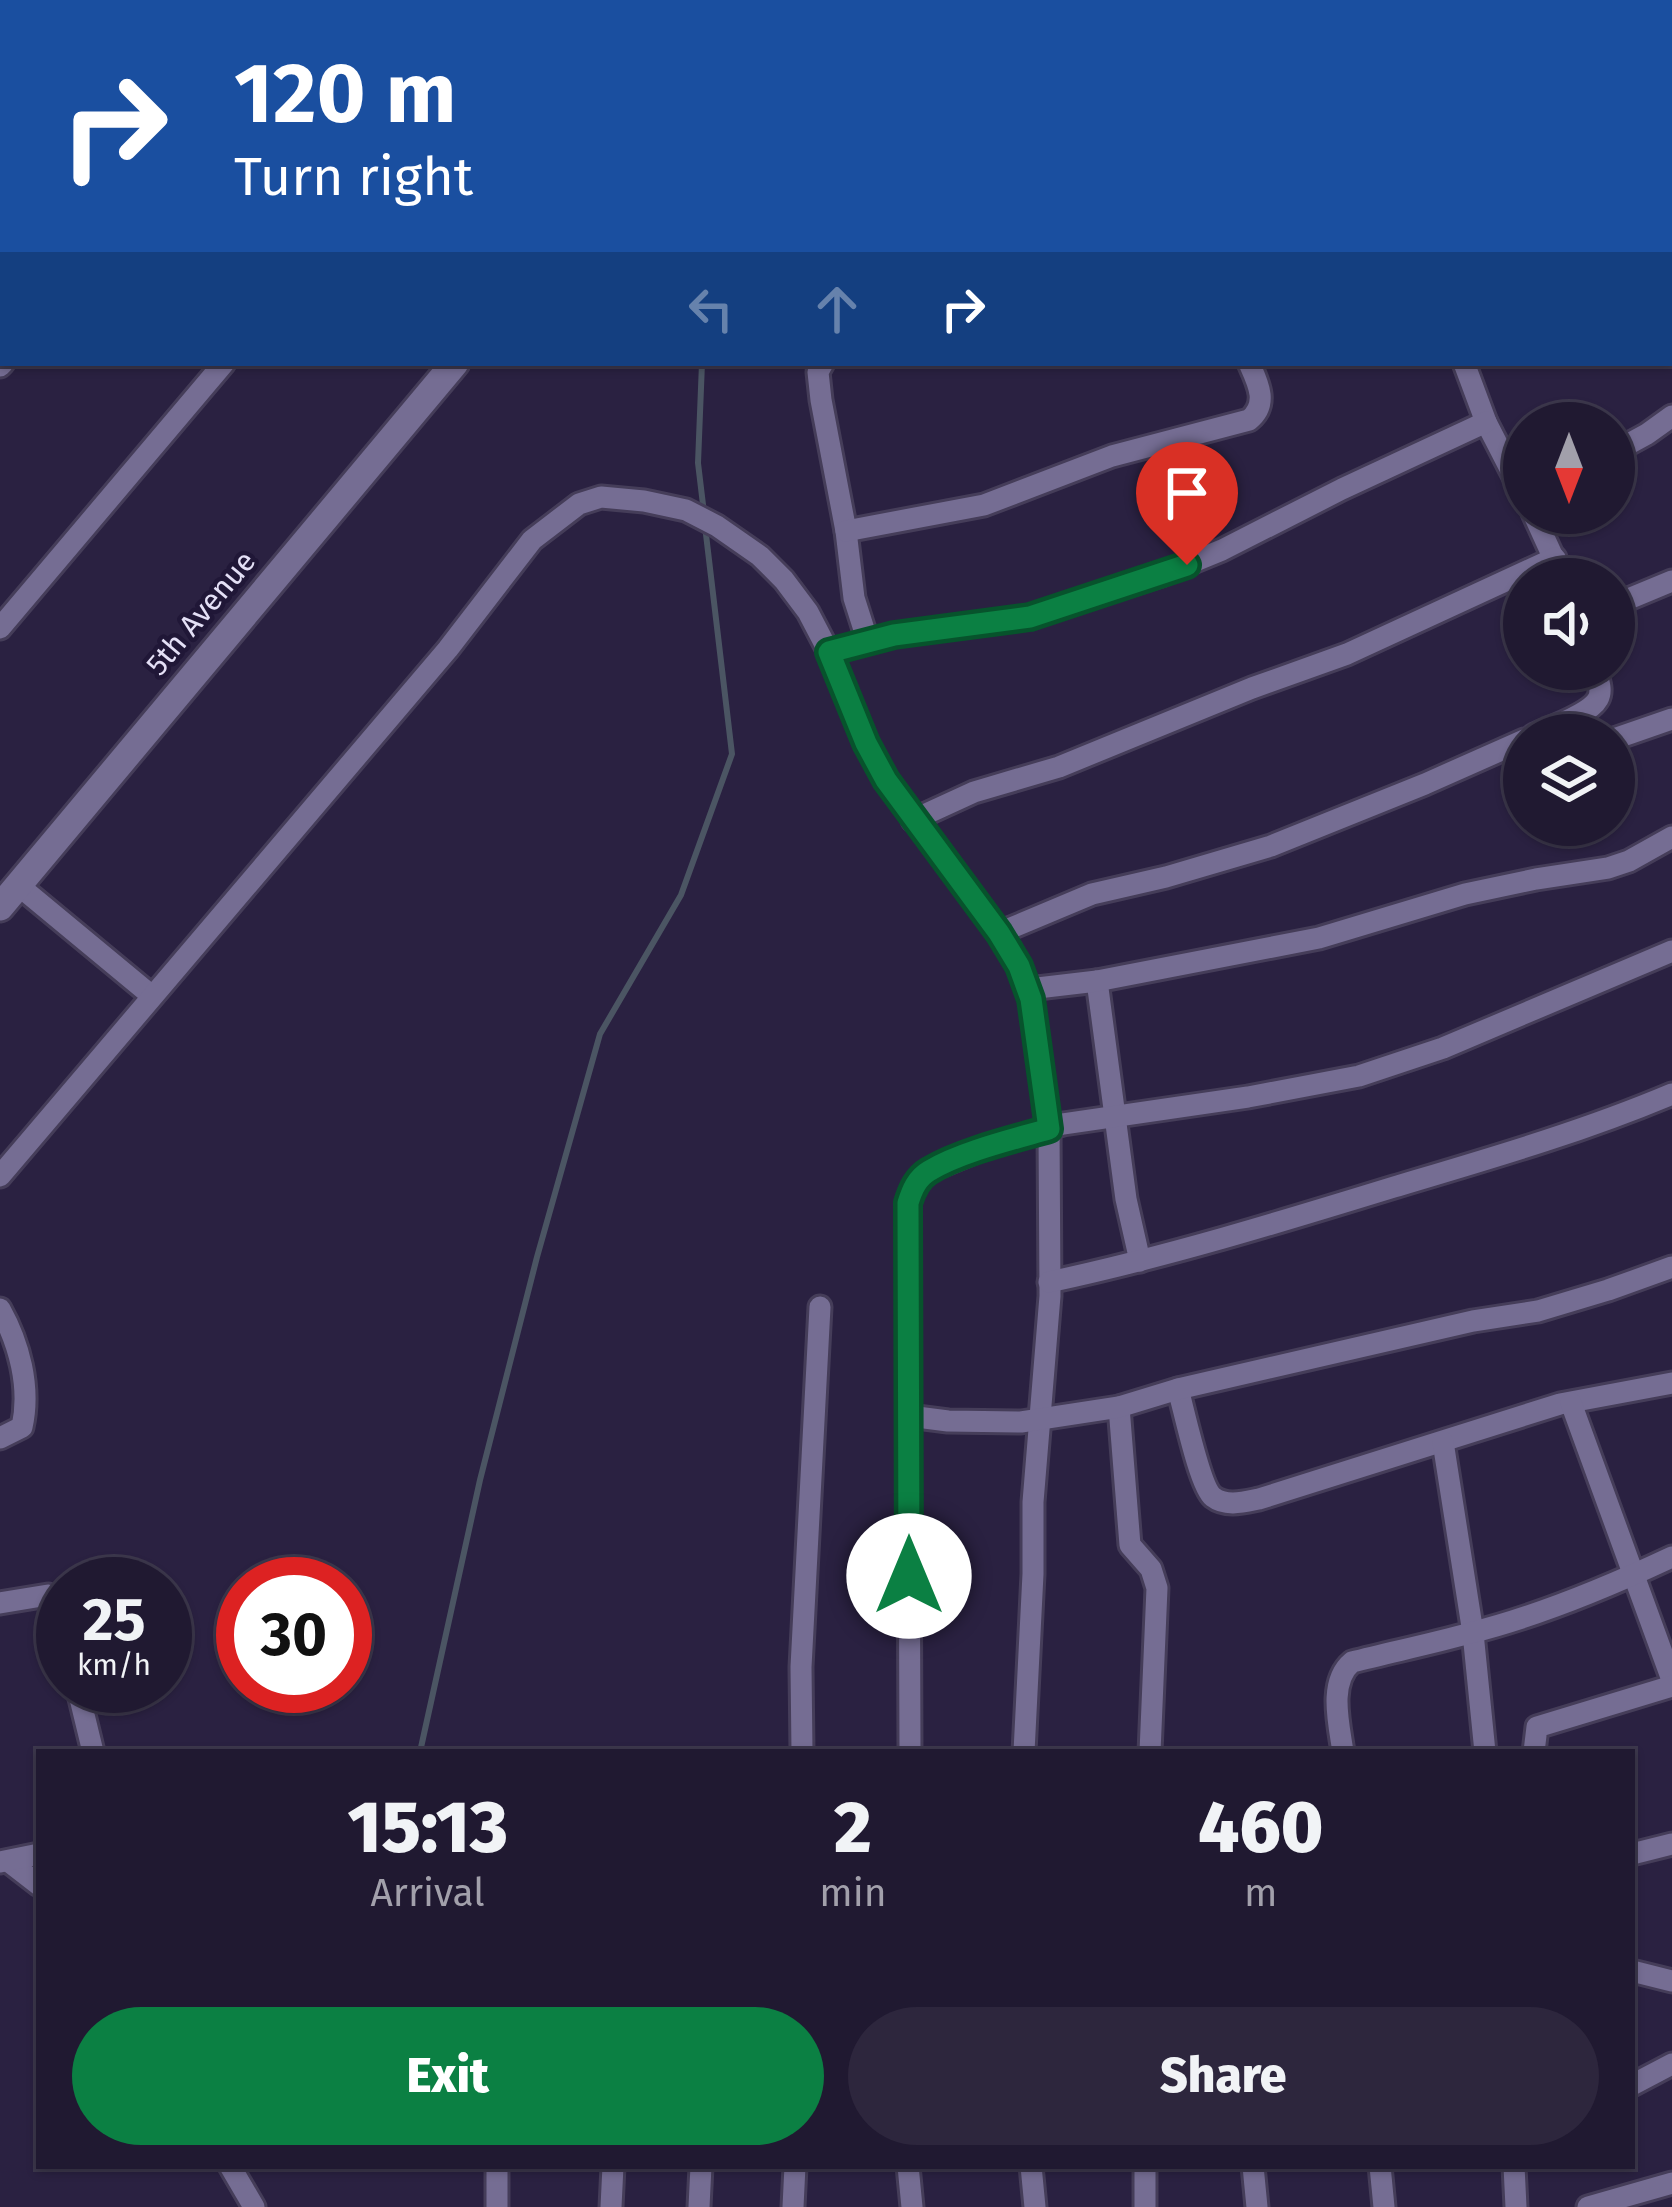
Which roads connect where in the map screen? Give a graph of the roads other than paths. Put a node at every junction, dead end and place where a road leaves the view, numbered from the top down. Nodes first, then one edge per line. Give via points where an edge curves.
1 (221, 366) edge
2 (452, 366) edge
3 (821, 366) edge
4 (1255, 366) edge
5 (1465, 366) edge
6 (1672, 416) edge
7 (1486, 422) junction
8 (1635, 441) edge
9 (1503, 452) edge
10 (847, 531) junction
11 (1672, 581) edge
12 (1503, 591) edge
13 (1635, 596) edge
14 (0, 628) edge
15 (868, 642) junction
16 (829, 652) junction
17 (1599, 690) edge
18 (1584, 714) edge
19 (1672, 718) edge
20 (1635, 731) edge
21 (1503, 749) edge
22 (913, 820) junction
23 (1672, 837) edge
24 (9, 896) edge
25 (999, 933) junction
26 (1672, 951) edge
27 (1097, 981) junction
28 (1028, 989) junction
29 (152, 996) junction
30 (1672, 1094) edge
31 (1114, 1116) junction
32 (1049, 1129) junction
33 (0, 1176) edge
34 (1140, 1261) junction
35 (1672, 1267) edge
36 (1049, 1282) junction
37 (820, 1307) dead end
38 (0, 1309) edge
39 (1672, 1384) edge
40 (1178, 1389) junction
41 (1570, 1403) junction
42 (1119, 1407) junction
43 (909, 1416) junction
44 (1040, 1420) junction
45 (0, 1438) edge
46 (1443, 1442) junction
47 (1672, 1557) edge
48 (1633, 1576) junction
49 (36, 1597) edge
50 (0, 1604) edge
51 (1473, 1633) junction
52 (1672, 1683) edge
53 (84, 1713) edge
54 (92, 1749) edge
55 (802, 1749) edge
56 (910, 1749) edge
57 (1024, 1749) edge
58 (1150, 1749) edge
59 (1343, 1749) edge
60 (1485, 1749) edge
61 (1534, 1749) edge
62 (1672, 1844) edge
63 (1635, 1853) edge
64 (36, 1855) edge
65 (4, 1861) edge
66 (36, 1883) edge
67 (1635, 1972) edge
68 (1672, 1981) edge
69 (1672, 2064) edge
70 (1635, 2083) edge
71 (232, 2169) edge
72 (497, 2169) edge
73 (613, 2169) edge
74 (701, 2169) edge
75 (795, 2169) edge
76 (908, 2169) edge
77 (1031, 2169) edge
78 (1145, 2169) edge
79 (1253, 2169) edge
80 (1381, 2169) edge
81 (1514, 2169) edge
82 (1666, 2192) edge
83 (254, 2207) edge
84 (497, 2207) edge
85 (611, 2207) edge
86 (699, 2207) edge
87 (793, 2207) edge
88 (912, 2207) edge
89 (1035, 2207) edge
90 (1145, 2207) edge
91 (1257, 2207) edge
92 (1384, 2207) edge
93 (1516, 2207) edge
94 (1588, 2207) edge

1 - 14 street
2 - 24 street, 5th Avenue
3 - 10 street
4 - 10 street via 1261,400 1249,420 1112,456 984,505
5 - 7 street
6 - 8 street
7 - 9 street
7 - 15 street via 1161,575 1030,617
10 - 15 street
11 - 13 street
12 - 22 street
15 - 16 street
16 - 22 street via 875,762
16 - 29 street via 784,580 718,526 644,501 586,500 532,540
17 - 18 street
19 - 20 street
21 - 25 street via 1271,846 1092,894
22 - 25 street
23 - 27 street via 1608,868
24 - 29 street
25 - 28 street
26 - 31 street via 1359,1076
27 - 28 street
27 - 31 street
28 - 32 street
29 - 33 street
30 - 34 street via 1531,1145
31 - 32 street
31 - 34 street
32 - 36 street
32 - 43 street via 928,1171 911,1190
34 - 36 street
35 - 40 street via 1538,1311
36 - 44 street
37 - 55 street
38 - 45 street via 22,1364 25,1414 22,1426
39 - 41 street
40 - 42 street
40 - 46 street via 1205,1487 1227,1503
41 - 46 street
41 - 48 street
42 - 44 street
42 - 58 street via 1130,1545 1156,1588
43 - 44 street
43 - 56 street
44 - 57 street
46 - 51 street
47 - 48 street
48 - 51 street
48 - 52 street
49 - 50 street
51 - 59 street via 1344,1669 1337,1689
51 - 60 street
52 - 61 street via 1537,1727
53 - 54 street
62 - 63 street
64 - 65 street
65 - 66 street
67 - 68 street
69 - 70 street
71 - 83 street
72 - 84 street
73 - 85 street
74 - 86 street
75 - 87 street
76 - 88 street
77 - 89 street
78 - 90 street
79 - 91 street
80 - 92 street
81 - 93 street
82 - 94 street

